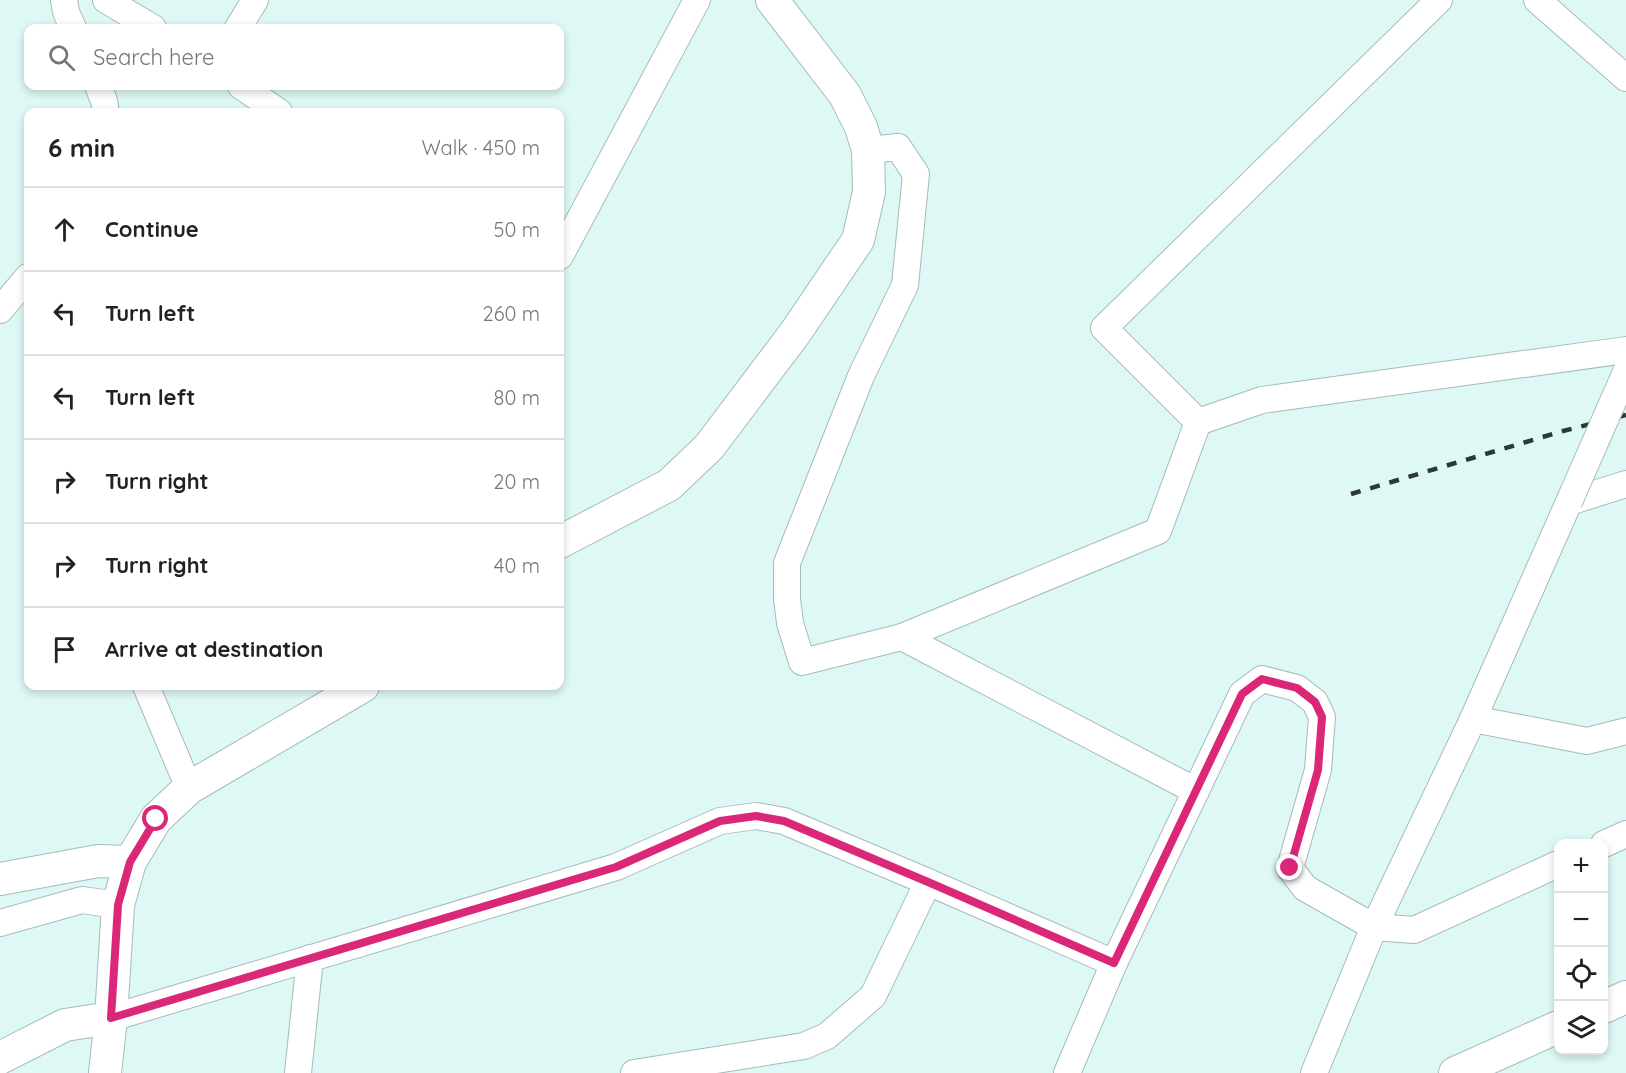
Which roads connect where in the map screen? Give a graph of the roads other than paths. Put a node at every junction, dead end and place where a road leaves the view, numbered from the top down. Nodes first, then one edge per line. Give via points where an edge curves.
1 (64, 0) edge
2 (106, 0) edge
3 (255, 0) edge
4 (697, 0) edge
5 (772, 0) edge
6 (1439, 0) edge
7 (1537, 0) edge
8 (71, 24) edge
9 (146, 24) edge
10 (240, 24) edge
11 (1626, 78) edge
12 (100, 90) edge
13 (247, 90) edge
14 (105, 108) edge
15 (273, 108) edge
16 (868, 150) junction
17 (564, 249) edge
18 (24, 282) edge
19 (0, 310) edge
20 (1626, 350) edge
21 (1626, 372) edge
22 (1198, 423) junction
23 (1626, 484) edge
24 (1569, 502) junction
25 (564, 540) edge
26 (902, 637) junction
27 (149, 690) edge
28 (356, 690) edge
29 (1473, 719) junction
30 (1626, 731) edge
31 (189, 788) junction
32 (1196, 791) junction
33 (1626, 834) edge
34 (1608, 842) edge
35 (130, 862) junction
36 (1554, 866) edge
37 (0, 879) edge
38 (928, 882) junction
39 (118, 905) junction
40 (0, 923) edge
41 (1374, 927) junction
42 (310, 958) junction
43 (1114, 963) junction
44 (1626, 997) edge
45 (1608, 1005) edge
46 (111, 1018) junction
47 (1554, 1029) edge
48 (0, 1058) edge
49 (105, 1073) edge
50 (298, 1073) edge
51 (634, 1073) edge
52 (1067, 1073) edge
53 (1314, 1073) edge
54 (1455, 1073) edge

1 - 8 street
2 - 9 street
3 - 10 street
4 - 17 street
5 - 16 street via 845,95
6 - 22 street via 1104,328
7 - 11 street
12 - 14 street
13 - 15 street
16 - 25 street via 869,192 858,240 795,333 709,447 669,485
16 - 26 street via 898,147 916,174 904,285 861,376 787,563 787,599 802,662
18 - 19 street
20 - 22 street via 1262,400
21 - 24 street, bridge
22 - 26 street via 1158,531
23 - 24 street
24 - 29 street
26 - 32 street
27 - 31 street
28 - 31 street
29 - 30 street via 1587,741
29 - 41 street
31 - 35 street via 156,819
32 - 41 street via 1242,694 1262,679 1297,688 1315,702 1322,717 1318,770 1290,868 1305,888
32 - 43 street
33 - 34 street
35 - 37 street via 98,861
35 - 39 street
36 - 41 street via 1414,930
38 - 42 street via 784,821 756,816 720,821 616,867
38 - 43 street
38 - 51 street via 873,996 827,1036 804,1046
39 - 40 street via 82,900
39 - 46 street
41 - 53 street
42 - 46 street
42 - 50 street
43 - 52 street
44 - 45 street
46 - 48 street via 65,1025
46 - 49 street
47 - 54 street

